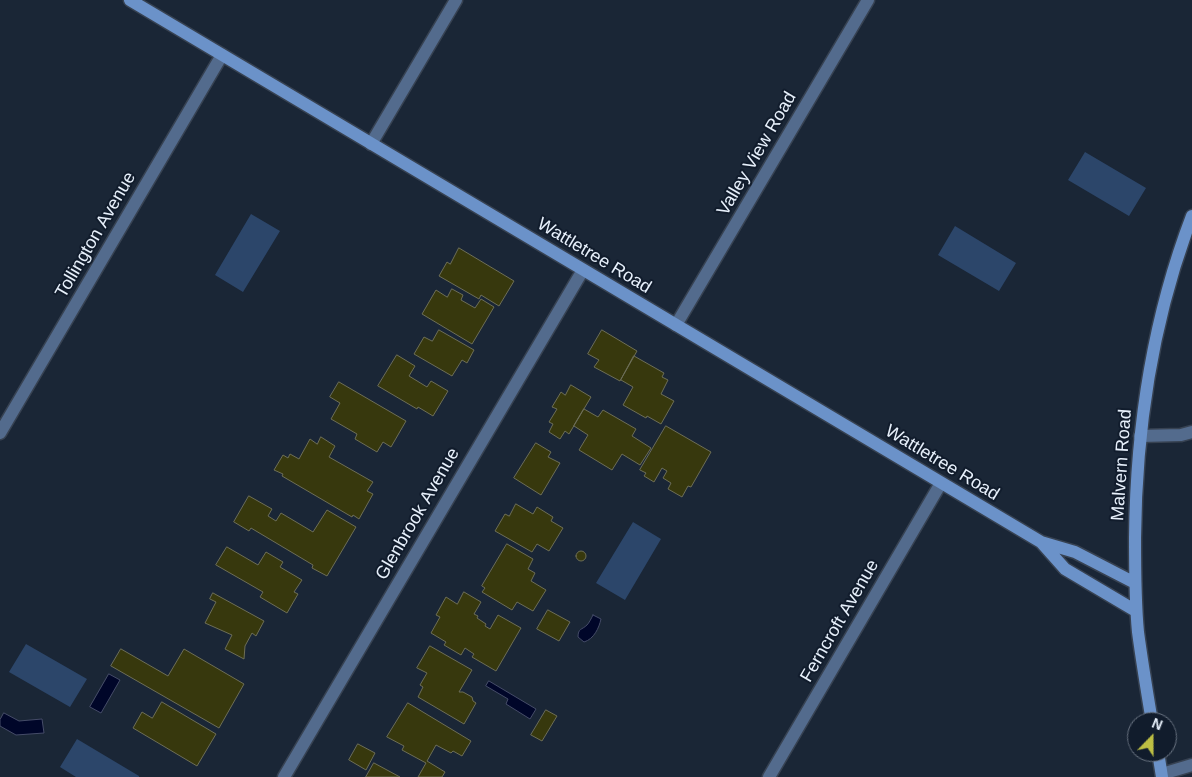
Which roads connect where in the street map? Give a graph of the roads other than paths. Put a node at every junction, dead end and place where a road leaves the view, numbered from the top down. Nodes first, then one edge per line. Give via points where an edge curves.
1 (130, 0) edge
2 (456, 0) edge
3 (868, 0) edge
4 (222, 55) junction
5 (371, 144) junction
6 (1192, 216) edge
7 (582, 270) junction
8 (676, 325) junction
9 (1192, 432) edge
10 (0, 433) edge
11 (1140, 436) junction
12 (942, 483) junction
13 (1041, 542) junction
14 (1135, 583) junction
15 (1136, 611) junction
16 (1150, 712) edge
17 (1160, 762) edge
18 (1192, 764) edge
19 (1162, 775) edge
20 (284, 777) edge
21 (769, 777) edge

1 - 4 main road, Wattletree Road
2 - 5 street
3 - 8 street, Valley View Road
4 - 5 main road, Wattletree Road
4 - 10 street, Tollington Avenue
5 - 7 main road, Wattletree Road
6 - 11 main road, Malvern Road via 1167,294 1150,367
7 - 8 main road, Wattletree Road
7 - 20 street, Glenbrook Avenue
8 - 12 main road, Wattletree Road
9 - 11 street
11 - 14 main road, Malvern Road
12 - 13 main road, Wattletree Road
12 - 21 street, Ferncroft Avenue
13 - 14 main road, Wattletree Road via 1075,552
13 - 15 main road, Wattletree Road via 1065,569
14 - 15 main road, Malvern Road
15 - 16 main road, Malvern Road
17 - 19 main road
18 - 19 street

